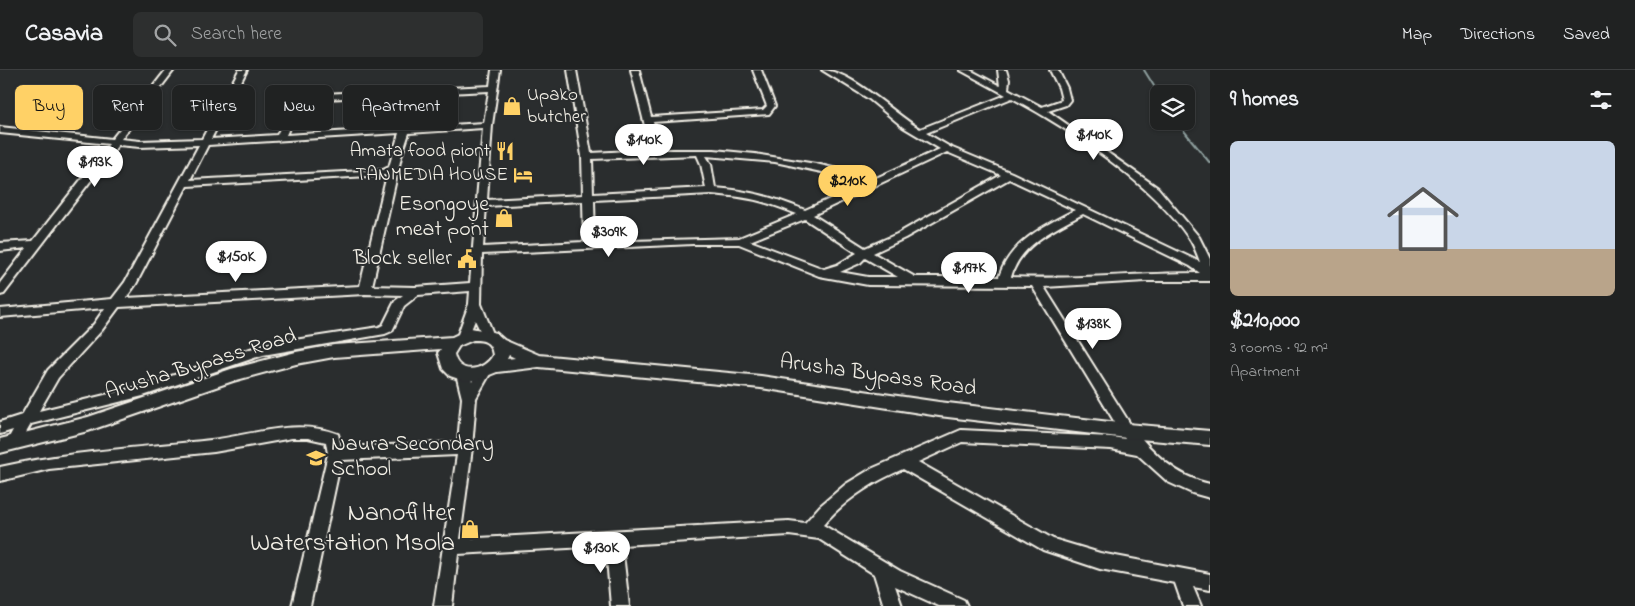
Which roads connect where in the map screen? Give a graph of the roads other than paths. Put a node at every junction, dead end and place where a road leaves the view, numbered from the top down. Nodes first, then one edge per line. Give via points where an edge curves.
1 (170, 70) edge
2 (242, 70) edge
3 (496, 70) edge
4 (572, 70) edge
5 (635, 70) edge
6 (757, 70) edge
7 (826, 70) edge
8 (964, 70) edge
9 (1002, 70) edge
10 (1054, 70) edge
11 (494, 88) junction
12 (1004, 89) junction
13 (1014, 95) junction
14 (1041, 110) junction
15 (648, 120) junction
16 (488, 126) junction
17 (458, 127) edge
18 (0, 130) edge
19 (405, 130) joint
20 (919, 133) junction
21 (280, 138) junction
22 (116, 140) junction
23 (204, 141) junction
24 (947, 149) junction
25 (656, 153) junction
26 (700, 153) junction
27 (587, 156) junction
28 (393, 169) junction
29 (1009, 175) junction
30 (876, 182) junction
31 (184, 183) junction
32 (711, 191) junction
33 (589, 198) junction
34 (481, 203) junction
35 (1083, 210) junction
36 (805, 214) junction
37 (740, 242) junction
38 (35, 244) junction
39 (590, 246) junction
40 (0, 248) edge
41 (477, 251) junction
42 (865, 252) junction
43 (1210, 271) edge
44 (823, 273) junction
45 (1210, 276) edge
46 (1004, 280) junction
47 (913, 281) junction
48 (1036, 283) junction
49 (475, 287) junction
50 (365, 290) junction
51 (0, 291) edge
52 (415, 291) junction
53 (117, 303) junction
54 (475, 304) junction
55 (0, 313) edge
56 (458, 339) junction
57 (493, 340) junction
58 (418, 346) junction
59 (539, 362) junction
60 (448, 364) junction
61 (489, 369) junction
62 (463, 374) junction
63 (468, 398) junction
64 (25, 420) junction
65 (0, 428) edge
66 (1127, 431) junction
67 (1210, 438) edge
68 (6, 445) edge
69 (465, 448) junction
70 (1140, 448) junction
71 (335, 454) junction
72 (903, 461) junction
73 (0, 474) edge
74 (1210, 491) edge
75 (808, 529) junction
76 (613, 539) junction
77 (452, 547) junction
78 (881, 570) junction
79 (1182, 577) junction
80 (1210, 582) edge
81 (301, 606) edge
82 (444, 606) edge
83 (620, 606) edge
84 (893, 606) edge
85 (958, 606) edge
86 (1192, 606) edge

1 - 22 street
2 - 23 street
3 - 11 street
4 - 27 street
5 - 15 street
6 - 15 street via 770,100 771,106 766,112
7 - 20 street via 872,97
8 - 12 street
9 - 12 street
10 - 14 street via 1066,100
11 - 16 street
11 - 21 street via 302,98 296,102
12 - 13 street
13 - 14 street
13 - 20 street
14 - 43 street via 1154,190 1194,237
15 - 25 street
16 - 17 street
16 - 34 street
18 - 22 street
19 - 21 street
19 - 28 street
20 - 24 street
21 - 23 street
22 - 23 street via 140,144
22 - 38 street
23 - 31 street
24 - 29 street
24 - 30 street
25 - 26 street
25 - 27 street
26 - 30 street via 790,162
26 - 32 street via 706,164
27 - 33 street
28 - 31 street via 385,173
28 - 50 street
29 - 35 street
29 - 42 street
30 - 36 street
31 - 53 street
32 - 33 street
32 - 36 street via 769,199
33 - 34 street
33 - 39 street
34 - 41 street
35 - 45 street via 1194,263
35 - 46 street via 1037,235 1024,246 1012,258
36 - 37 street
36 - 42 street
37 - 39 street
37 - 44 street
38 - 40 street
38 - 51 street
39 - 41 street
41 - 49 street
42 - 44 street via 841,268
42 - 47 street
44 - 47 street via 852,280
45 - 48 street
46 - 47 street
46 - 48 street
48 - 66 street
49 - 52 street
49 - 54 street
50 - 52 street
50 - 53 street
52 - 64 street via 399,304 388,328 381,331 262,350 143,391
53 - 55 street
53 - 64 street via 53,374
54 - 56 street
54 - 57 street
56 - 57 main road, Arusha Bypass Road via 480,334
56 - 58 main road, Arusha Bypass Road
56 - 60 main road via 446,353
57 - 59 main road, Arusha Bypass Road
57 - 61 main road via 500,355
58 - 60 main road
58 - 68 main road, Arusha Bypass Road via 334,351 296,358 231,375 88,424
59 - 61 main road, Arusha Bypass Road
59 - 66 main road, Arusha Bypass Road via 761,382 939,409
60 - 62 main road
61 - 62 main road, Arusha Bypass Road
61 - 63 street
62 - 63 street
63 - 69 street
64 - 65 street
64 - 68 street
66 - 67 main road, Arusha Bypass Road
66 - 70 street
69 - 71 street
69 - 77 street
70 - 72 street via 1111,443 961,436
70 - 74 street via 1168,474
71 - 73 street via 333,438 307,432 217,446 54,462
71 - 81 street
72 - 75 street via 852,489
72 - 79 street via 1049,546 1100,561
75 - 76 street
75 - 78 street via 838,540
76 - 77 street
76 - 83 street
77 - 82 street
78 - 84 street
78 - 85 street
79 - 80 street
79 - 86 street

